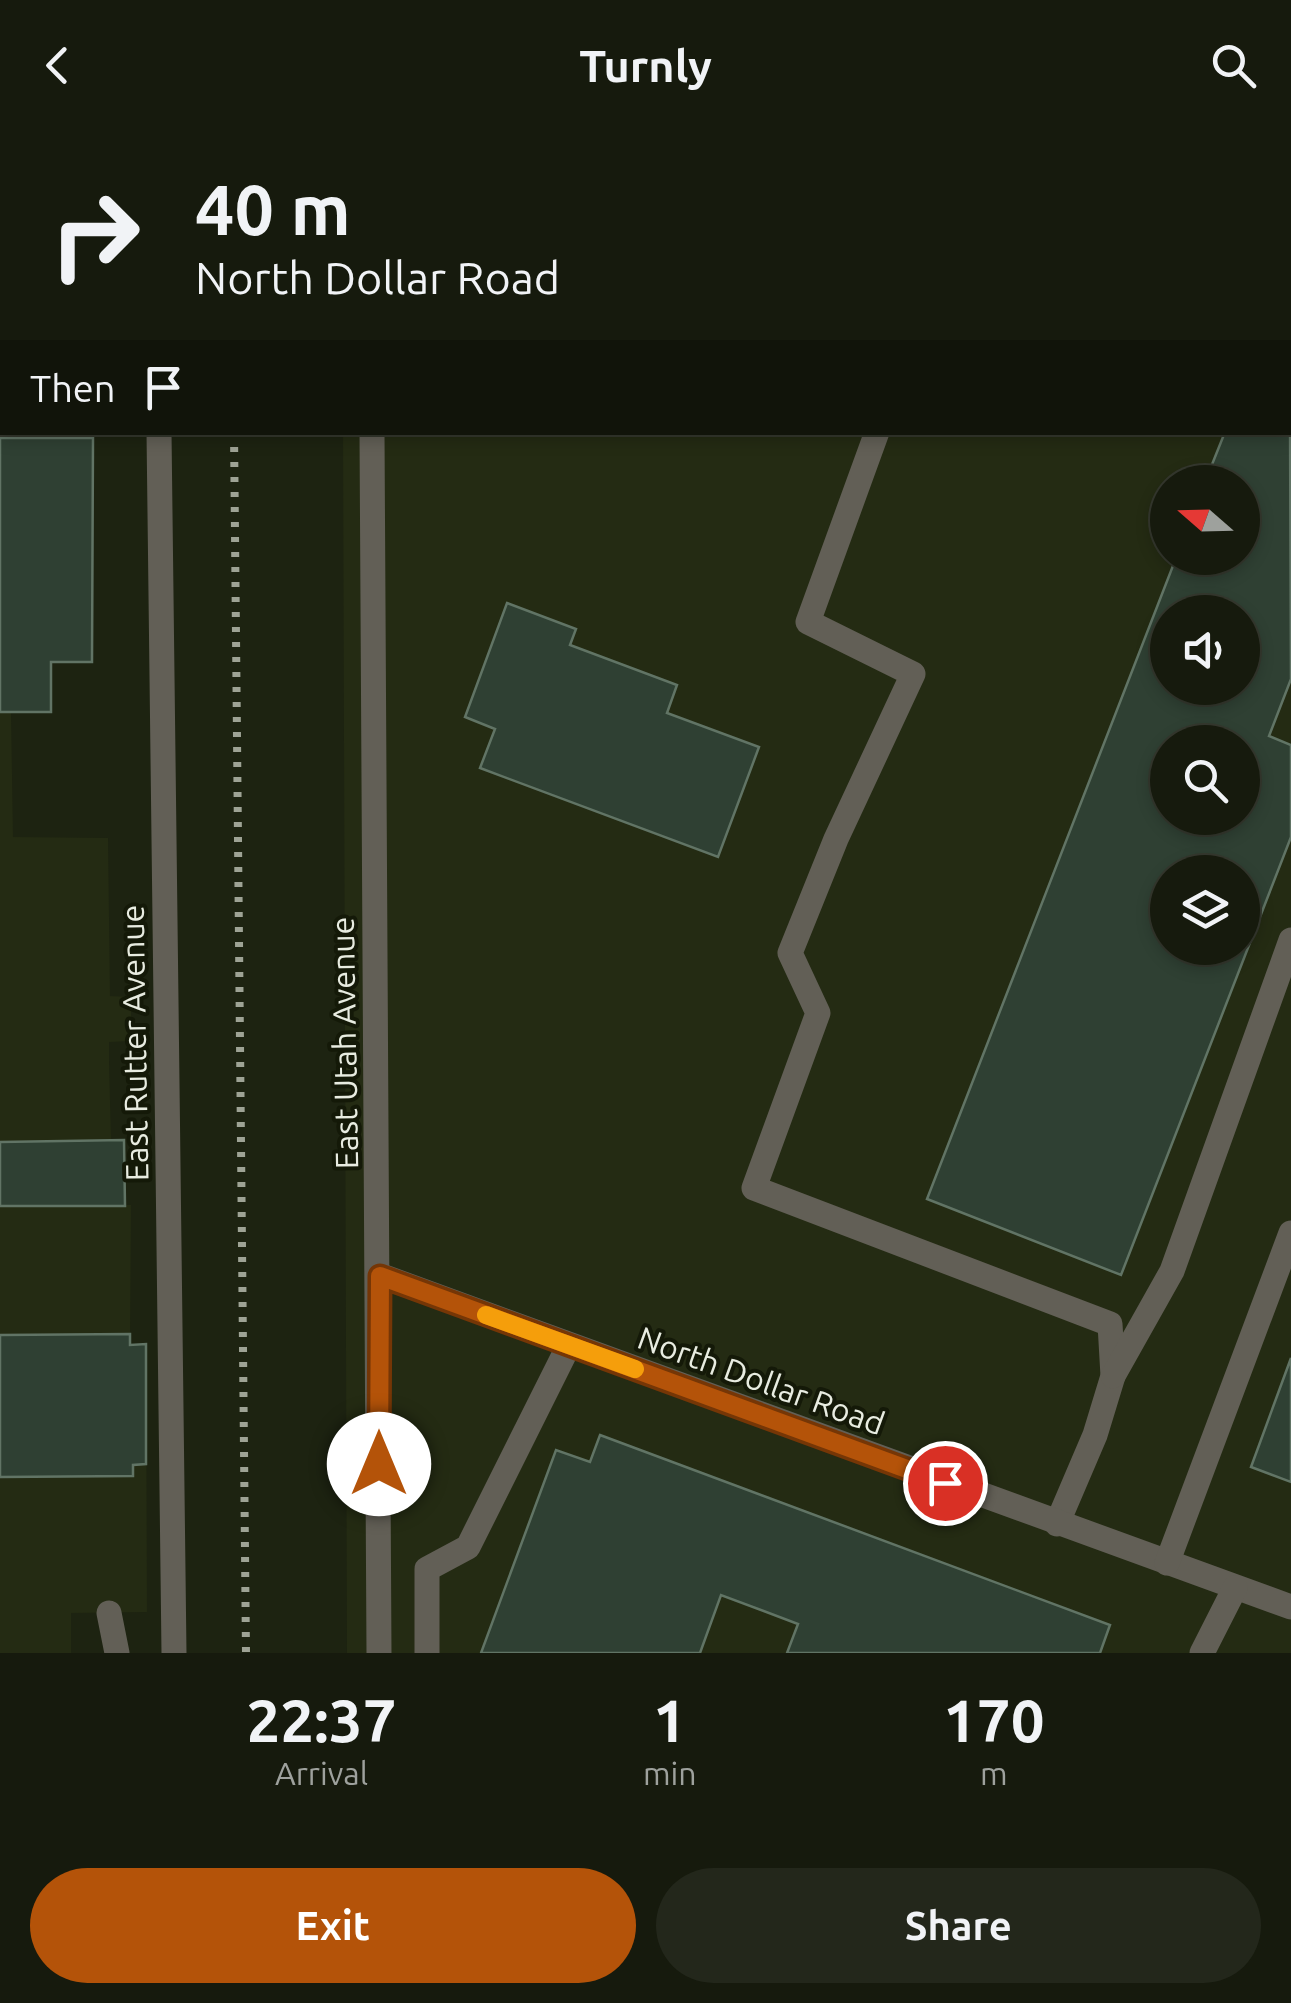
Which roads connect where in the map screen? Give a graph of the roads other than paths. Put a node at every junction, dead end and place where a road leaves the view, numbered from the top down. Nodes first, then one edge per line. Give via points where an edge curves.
1 (159, 435) edge
2 (372, 435) edge
3 (877, 435) edge
4 (1291, 940) edge
5 (1291, 1233) edge
6 (380, 1276) junction
7 (569, 1345) junction
8 (1113, 1376) junction
9 (1057, 1524) junction
10 (1167, 1563) junction
11 (1235, 1588) junction
12 (1291, 1608) edge
13 (108, 1612) dead end
14 (118, 1653) edge
15 (174, 1653) edge
16 (379, 1653) edge
17 (428, 1653) edge
18 (1202, 1653) edge

1 - 15 street, East Rutter Avenue
2 - 6 street, East Utah Avenue
3 - 8 street via 808,622 912,674 790,953 818,1013 754,1188 1092,1314 1110,1324
4 - 8 street via 1172,1271
5 - 10 street
6 - 7 street, North Dollar Road
6 - 16 street, East Utah Avenue
7 - 9 street, North Dollar Road
7 - 17 street via 468,1547 427,1570
8 - 9 street
9 - 10 street, North Dollar Road
10 - 11 street, North Dollar Road
11 - 12 street, North Dollar Road
11 - 18 street
13 - 14 street

